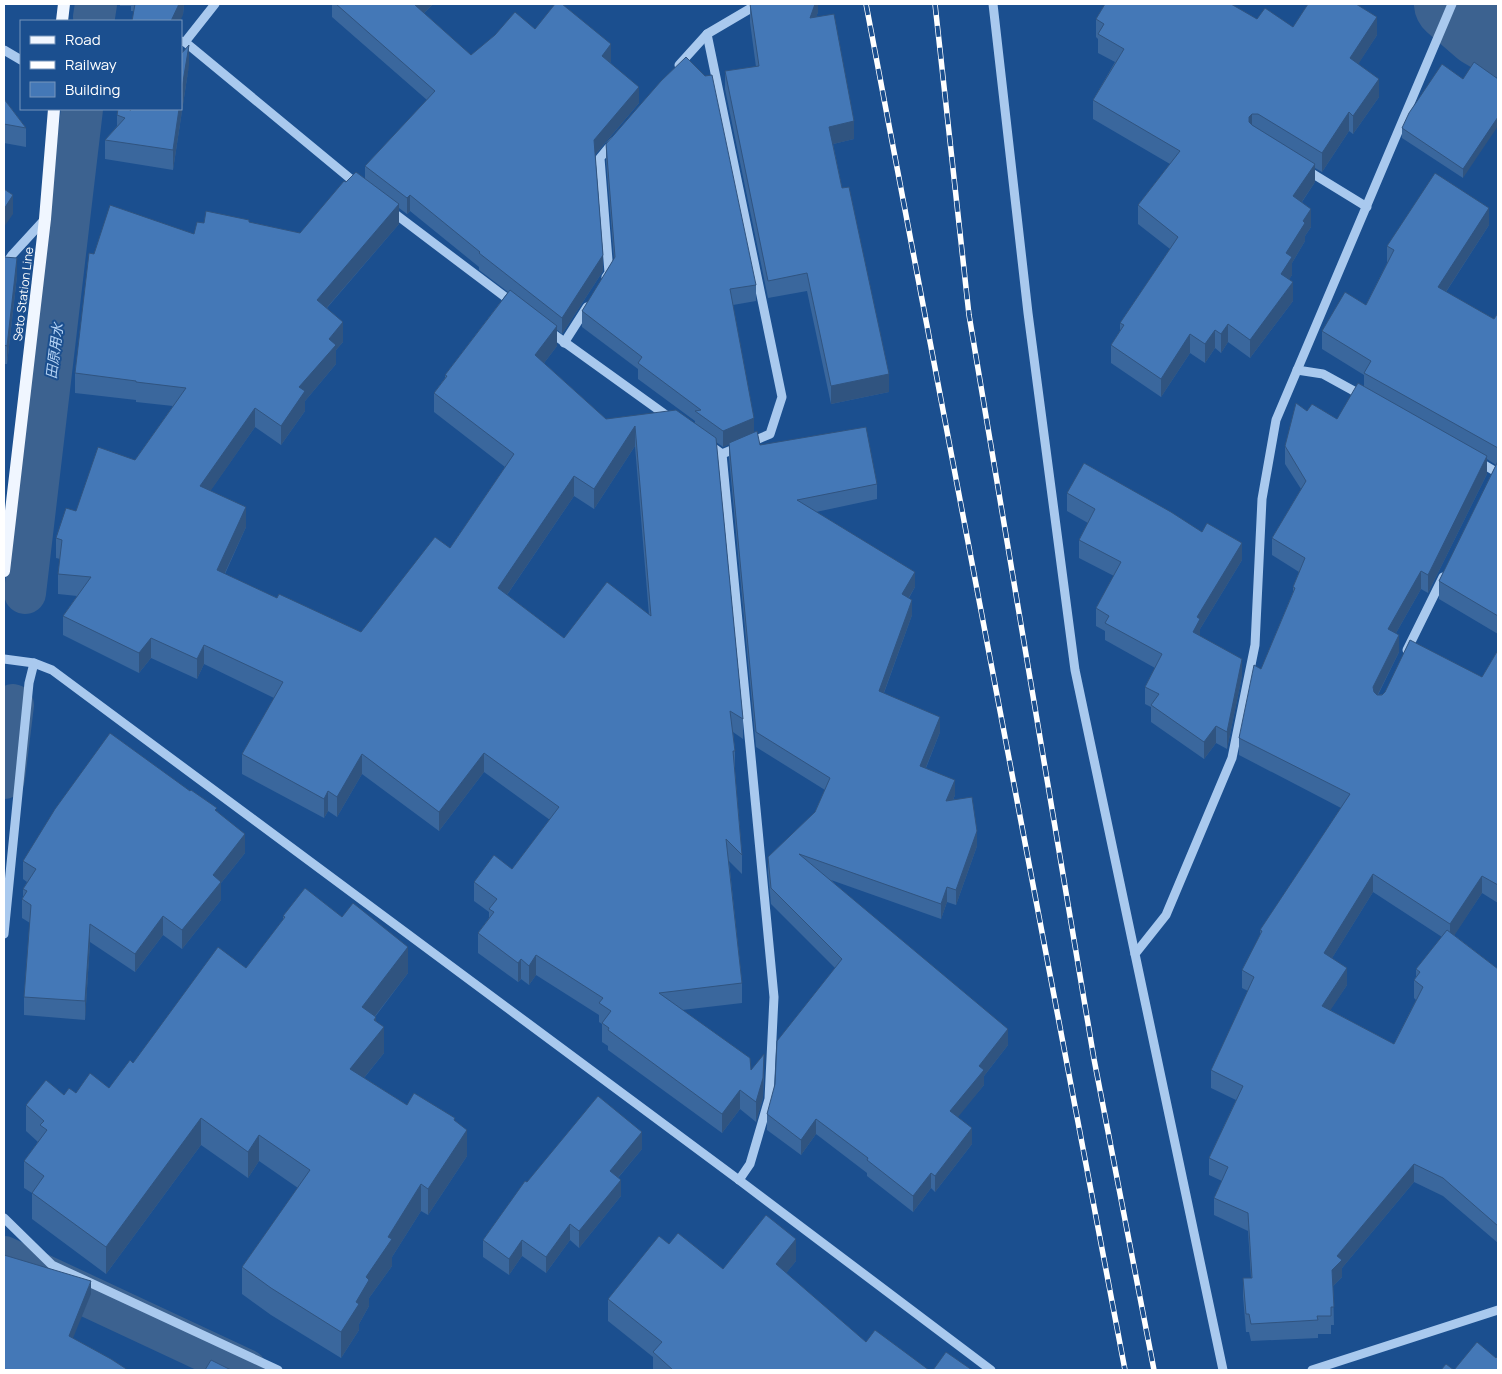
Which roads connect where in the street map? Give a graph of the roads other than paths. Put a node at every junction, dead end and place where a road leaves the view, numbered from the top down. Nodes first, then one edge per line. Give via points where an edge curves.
1 (64, 4) edge
2 (216, 4) edge
3 (758, 4) edge
4 (994, 4) edge
5 (1452, 4) edge
6 (62, 20) edge
7 (707, 34) junction
8 (183, 41) edge
9 (4, 50) edge
10 (20, 59) edge
11 (675, 70) edge
12 (54, 110) edge
13 (619, 136) edge
14 (1295, 163) edge
15 (364, 190) edge
16 (379, 202) edge
17 (1367, 207) junction
18 (45, 219) junction
19 (4, 267) edge
20 (518, 307) edge
21 (541, 325) edge
22 (564, 343) junction
23 (1296, 370) junction
24 (1375, 403) edge
25 (674, 421) edge
26 (698, 438) edge
27 (722, 454) junction
28 (1470, 457) edge
29 (1497, 472) edge
30 (1491, 480) edge
31 (1448, 568) edge
32 (4, 571) edge
33 (1405, 655) edge
34 (4, 659) edge
35 (34, 663) junction
36 (4, 934) edge
37 (1135, 954) junction
38 (739, 1180) junction
39 (4, 1218) edge
40 (1498, 1310) edge
41 (278, 1370) edge
42 (991, 1370) edge
43 (1224, 1370) edge
44 (1312, 1370) edge

1 - 6 main road
2 - 8 street
3 - 7 street
4 - 37 street via 1028,313 1075,670
5 - 17 street
7 - 11 street
7 - 27 street via 782,397 770,434
8 - 15 street
9 - 10 street
12 - 18 main road, Seto Station Line
13 - 22 street via 600,158 609,273
14 - 17 street
16 - 20 street
17 - 23 street
18 - 19 street
18 - 32 main road, Seto Station Line
21 - 22 street
22 - 25 street
23 - 24 street via 1323,374
23 - 37 street via 1276,420 1262,499 1255,645 1232,758 1166,914
26 - 27 street
27 - 38 street via 774,997 769,1099 750,1164
28 - 29 street
29 - 30 street
31 - 33 street
34 - 35 street
35 - 36 street via 29,683
35 - 38 street via 52,670
37 - 43 street
38 - 42 street
39 - 41 street via 52,1265
40 - 44 street

